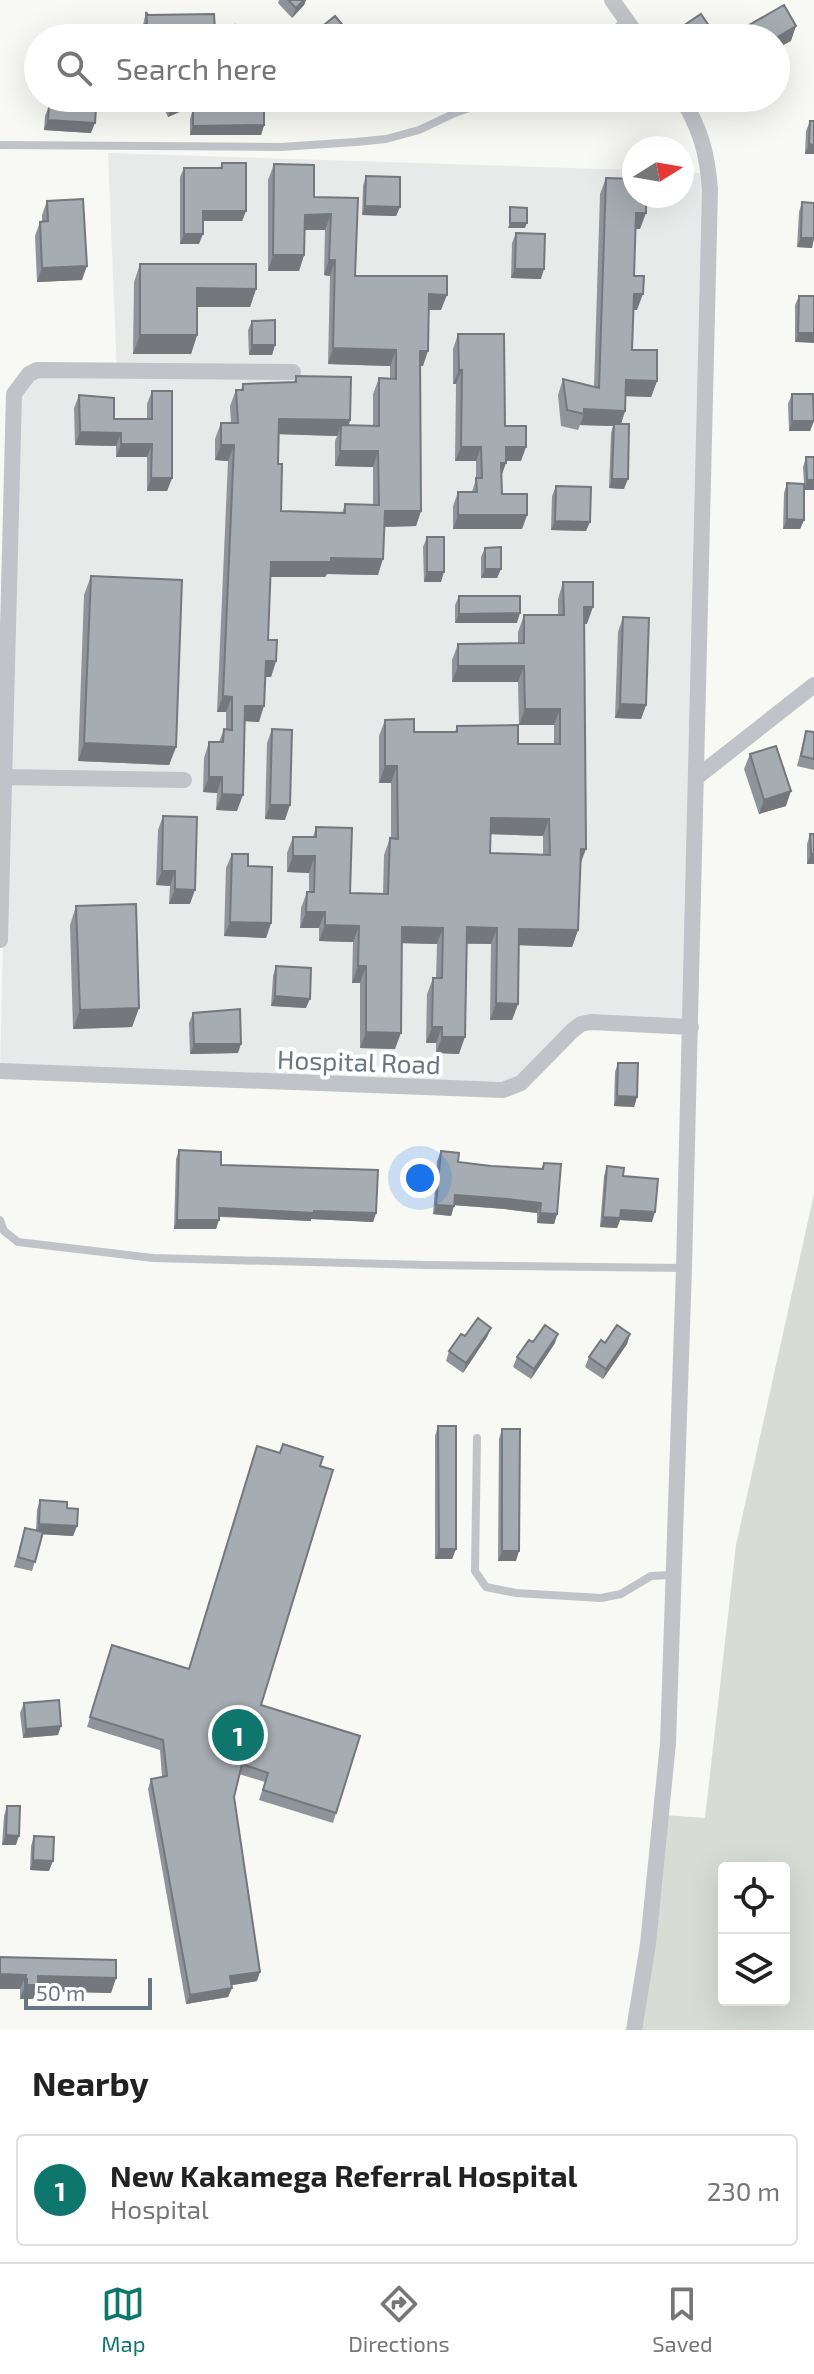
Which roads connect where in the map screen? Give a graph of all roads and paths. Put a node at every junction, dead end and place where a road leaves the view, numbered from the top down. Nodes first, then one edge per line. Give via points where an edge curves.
1 (612, 0) edge
2 (624, 19) junction
3 (620, 24) edge
4 (628, 24) edge
5 (458, 112) edge
6 (689, 112) edge
7 (0, 145) edge
8 (293, 372) dead end
9 (814, 685) edge
10 (4, 777) junction
11 (697, 777) junction
12 (184, 780) dead end
13 (0, 916) edge
14 (0, 940) edge
15 (691, 1027) junction
16 (0, 1071) edge
17 (0, 1220) edge
18 (684, 1268) junction
19 (477, 1438) dead end
20 (674, 1575) junction
21 (634, 2030) edge

1 - 2 street
2 - 3 lane
2 - 4 street
5 - 7 lane via 419,130 356,142 281,147
6 - 11 street via 707,154 710,189
8 - 10 street via 37,370 22,381 14,394
9 - 11 street
10 - 12 street
10 - 13 street
11 - 15 street
13 - 14 street
15 - 16 street, Hospital Road via 581,1024 521,1083 503,1090
15 - 18 street
17 - 18 lane via 18,1242 153,1258
18 - 20 street
19 - 20 lane via 475,1571 486,1587 601,1598 621,1594 651,1576
20 - 21 street via 662,1812

